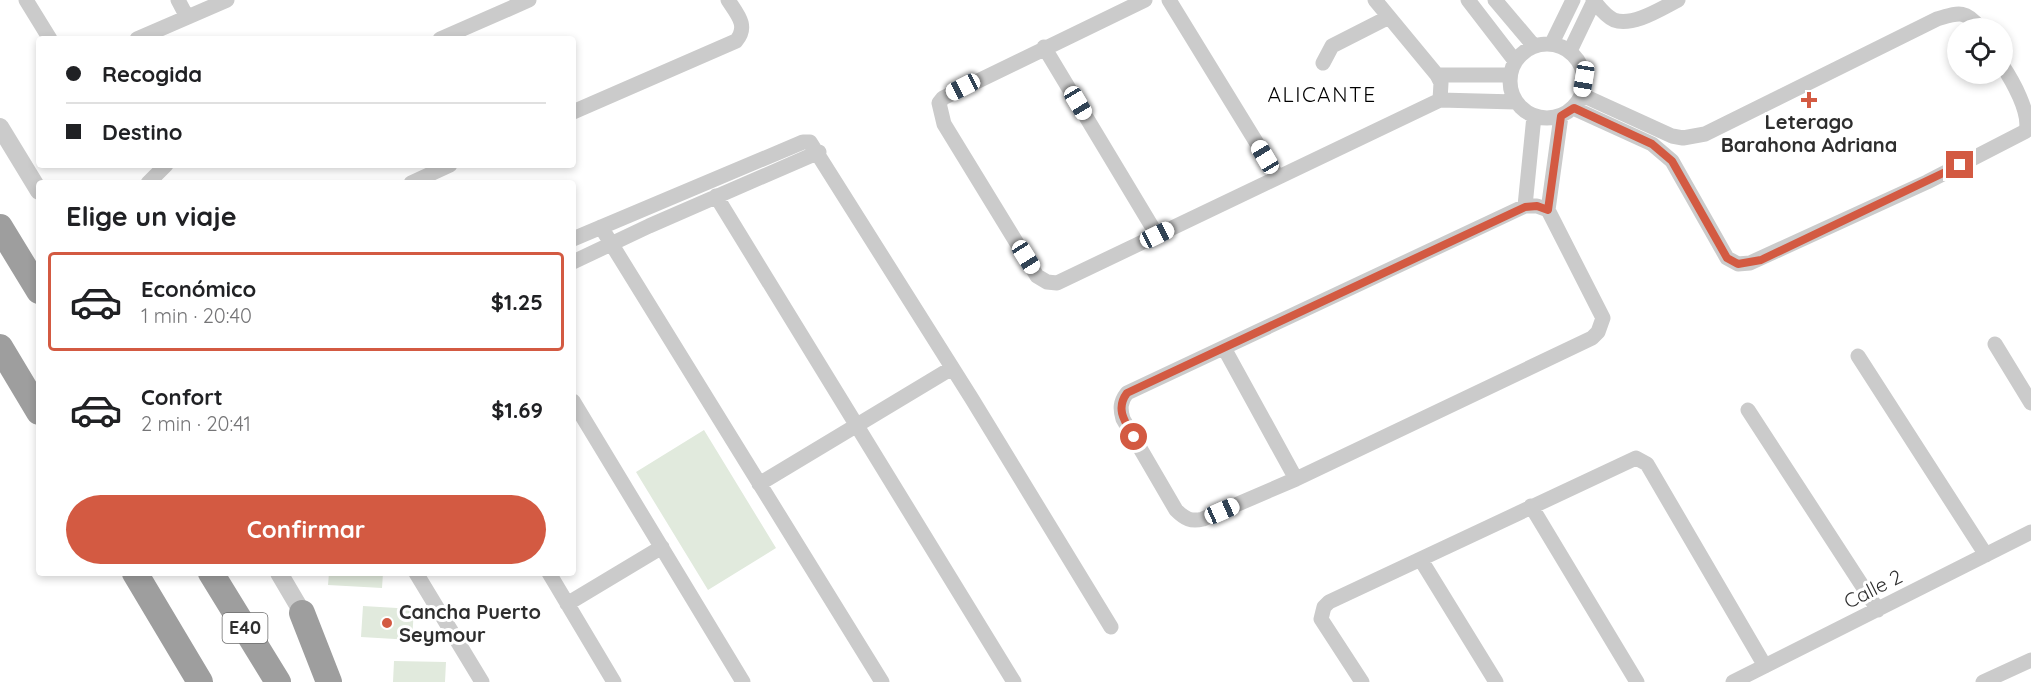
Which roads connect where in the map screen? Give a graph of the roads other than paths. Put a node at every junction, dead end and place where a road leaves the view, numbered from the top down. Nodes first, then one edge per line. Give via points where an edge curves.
1 (26, 0) edge
2 (178, 0) edge
3 (227, 0) edge
4 (529, 0) edge
5 (728, 0) edge
6 (1144, 0) edge
7 (1169, 0) edge
8 (1375, 0) edge
9 (1468, 0) edge
10 (1495, 0) edge
11 (1573, 0) edge
12 (1678, 0) edge
13 (1594, 1) edge
14 (1389, 16) junction
15 (187, 17) junction
16 (1972, 18) edge
17 (48, 36) edge
18 (144, 36) edge
19 (447, 36) edge
20 (1552, 44) junction
21 (1533, 46) junction
22 (1044, 47) junction
23 (1570, 51) junction
24 (1323, 63) dead end
25 (1512, 68) junction
26 (1437, 75) junction
27 (2012, 84) edge
28 (1440, 100) junction
29 (1516, 102) junction
30 (1572, 106) junction
31 (576, 111) edge
32 (1534, 116) junction
33 (0, 127) edge
34 (819, 152) junction
35 (163, 168) edge
36 (444, 168) edge
37 (1276, 176) junction
38 (151, 180) edge
39 (418, 180) edge
40 (36, 186) edge
41 (716, 196) junction
42 (1525, 207) junction
43 (1548, 210) junction
44 (601, 227) junction
45 (0, 228) edge
46 (1157, 235) junction
47 (576, 238) edge
48 (612, 244) junction
49 (576, 261) edge
50 (36, 286) edge
51 (1995, 344) dead end
52 (0, 347) edge
53 (1224, 348) junction
54 (1858, 356) dead end
55 (952, 368) junction
56 (2031, 403) edge
57 (576, 406) edge
58 (36, 407) edge
59 (1748, 410) dead end
60 (855, 426) junction
61 (1296, 479) junction
62 (759, 484) junction
63 (1531, 506) junction
64 (2031, 532) edge
65 (662, 547) junction
66 (1986, 555) junction
67 (1421, 560) junction
68 (137, 576) edge
69 (213, 576) edge
70 (281, 576) edge
71 (418, 576) edge
72 (551, 576) edge
73 (567, 604) junction
74 (1878, 610) junction
75 (302, 613) junction
76 (1110, 627) dead end
77 (2031, 660) edge
78 (1765, 666) junction
79 (200, 682) edge
80 (278, 682) edge
81 (329, 682) edge
82 (344, 682) edge
83 (482, 682) edge
84 (614, 682) edge
85 (743, 682) edge
86 (882, 682) edge
87 (1012, 682) edge
88 (1362, 682) edge
89 (1496, 682) edge
90 (1636, 682) edge
91 (1732, 682) edge
92 (1983, 682) edge

1 - 17 street
2 - 15 street
3 - 15 street
4 - 19 street
5 - 31 street via 743,25 736,41
6 - 22 street
7 - 37 street
8 - 14 street
9 - 25 street
10 - 21 street
11 - 20 street
12 - 13 street via 1633,20 1621,21 1607,15
13 - 23 street
14 - 24 street via 1332,46
14 - 26 street
15 - 18 street
16 - 30 street via 1963,14 1937,19 1705,134 1683,138
20 - 21 street
20 - 23 street
21 - 25 street
22 - 46 street
22 - 46 street via 943,98 939,110 944,124 1037,276 1047,282 1057,283
23 - 30 street via 1580,63 1584,79
25 - 26 street
25 - 29 street via 1510,84
26 - 28 street via 1441,83
27 - 30 street via 2027,113 2026,131 1927,182 1750,263 1738,264 1727,258 1672,161 1652,144
28 - 29 street
28 - 37 street
29 - 32 street
30 - 32 street
30 - 43 street
32 - 42 street
33 - 40 street
34 - 41 street
34 - 44 street via 810,142 803,142
34 - 55 street
35 - 38 street
36 - 39 street
37 - 46 street
41 - 48 street
41 - 60 street
42 - 43 street
42 - 53 street
43 - 61 street via 1603,318 1598,332
44 - 47 street
44 - 48 street
45 - 50 highway
48 - 49 street
48 - 62 street
51 - 56 street
52 - 58 highway
53 - 61 street
53 - 61 street via 1127,393 1120,410 1124,419 1176,510 1193,521
54 - 66 street
55 - 60 street
55 - 76 street
57 - 65 street
59 - 74 street
60 - 62 street
60 - 87 street
62 - 86 street
63 - 67 street
63 - 78 street via 1635,458 1642,459
63 - 90 street
64 - 66 street, Calle 2
65 - 73 street
65 - 85 street
66 - 74 street, Calle 2
67 - 88 street via 1324,607 1321,619
67 - 89 street
68 - 79 highway
69 - 80 highway, E40
70 - 75 street
71 - 83 street
72 - 73 street
73 - 84 street
74 - 78 street, Calle 2
75 - 81 highway
75 - 82 street
77 - 92 street
78 - 91 street, Calle 2

